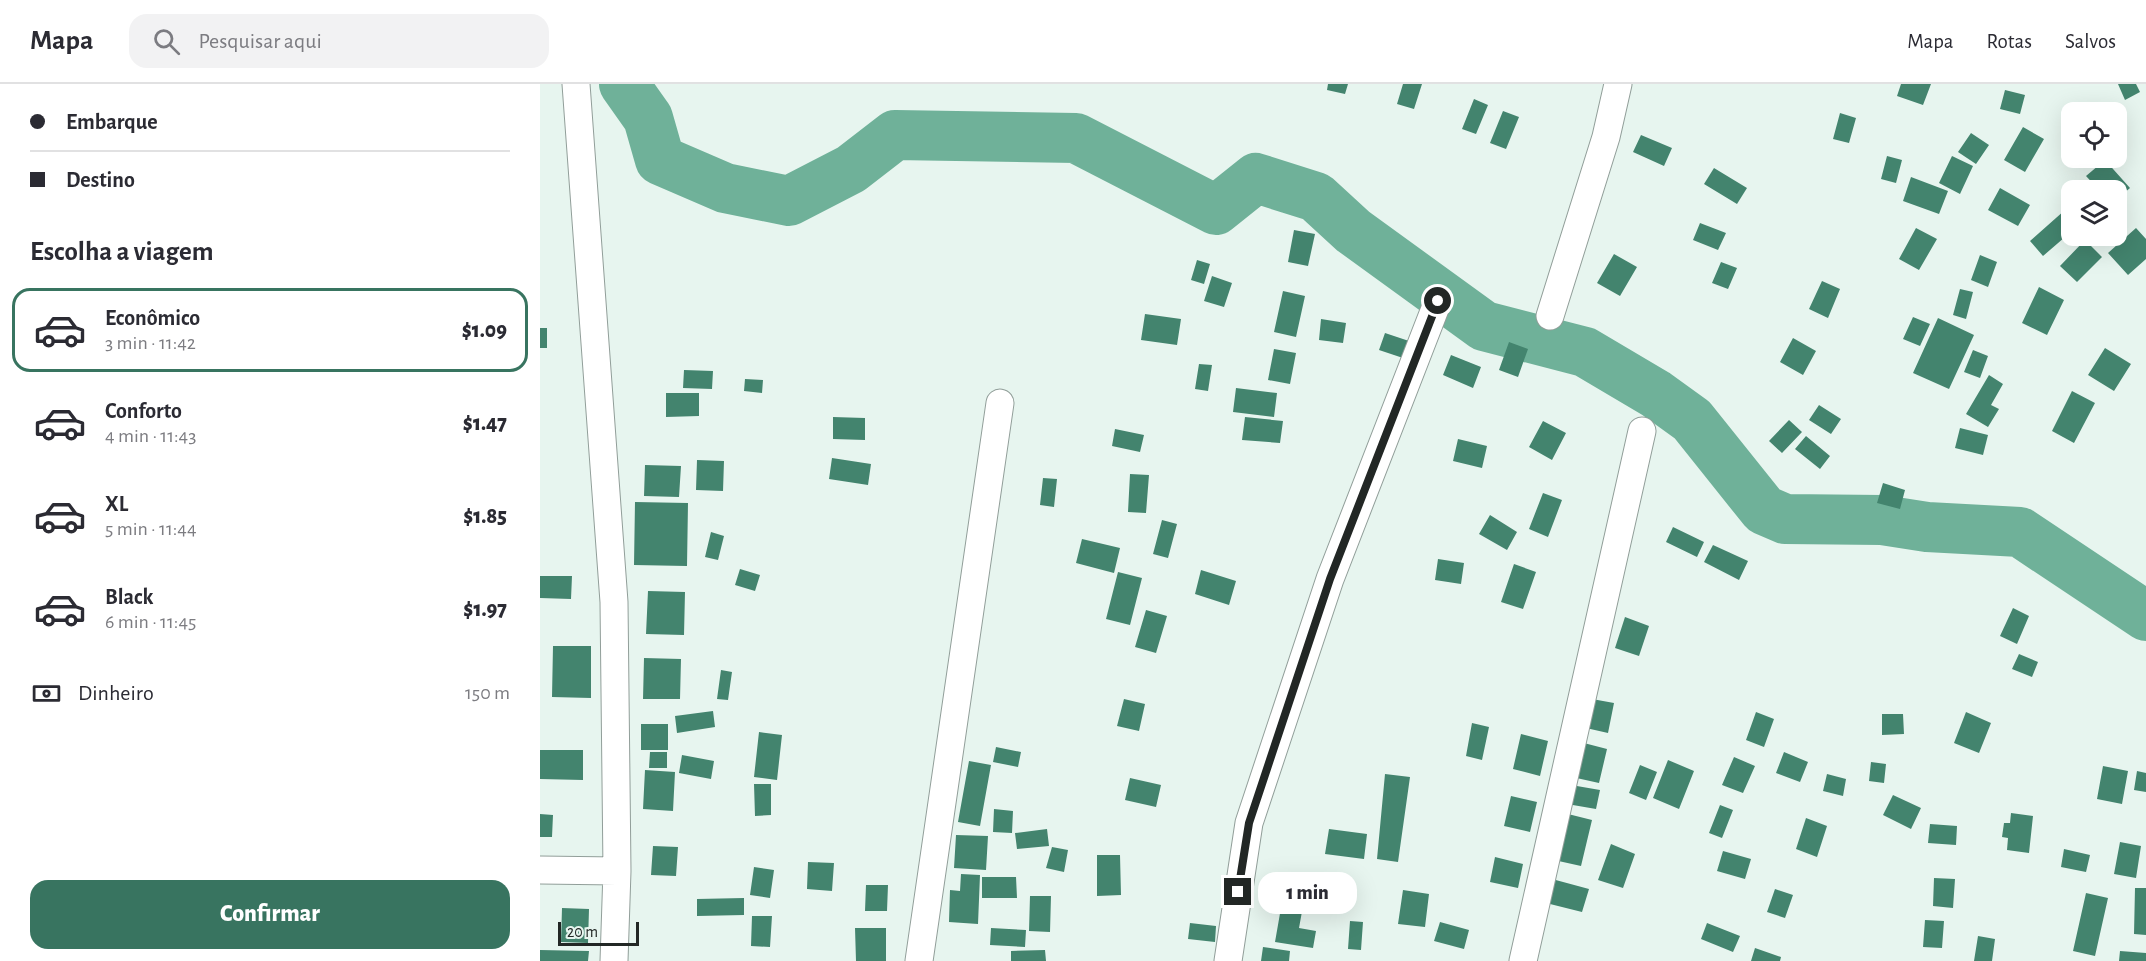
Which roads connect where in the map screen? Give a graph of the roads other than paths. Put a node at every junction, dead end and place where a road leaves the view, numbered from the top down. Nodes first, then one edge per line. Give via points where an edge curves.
1 (576, 84) edge
2 (1618, 84) edge
3 (1438, 301) dead end
4 (1550, 316) dead end
5 (1000, 403) dead end
6 (1642, 431) dead end
7 (540, 870) edge
8 (617, 871) junction
9 (614, 961) edge
10 (919, 961) edge
11 (1228, 961) edge
12 (1523, 961) edge

1 - 8 street via 614,602
2 - 4 street via 1606,137
3 - 11 street via 1330,579 1249,823
5 - 10 street
6 - 12 street
7 - 8 street
8 - 9 street

